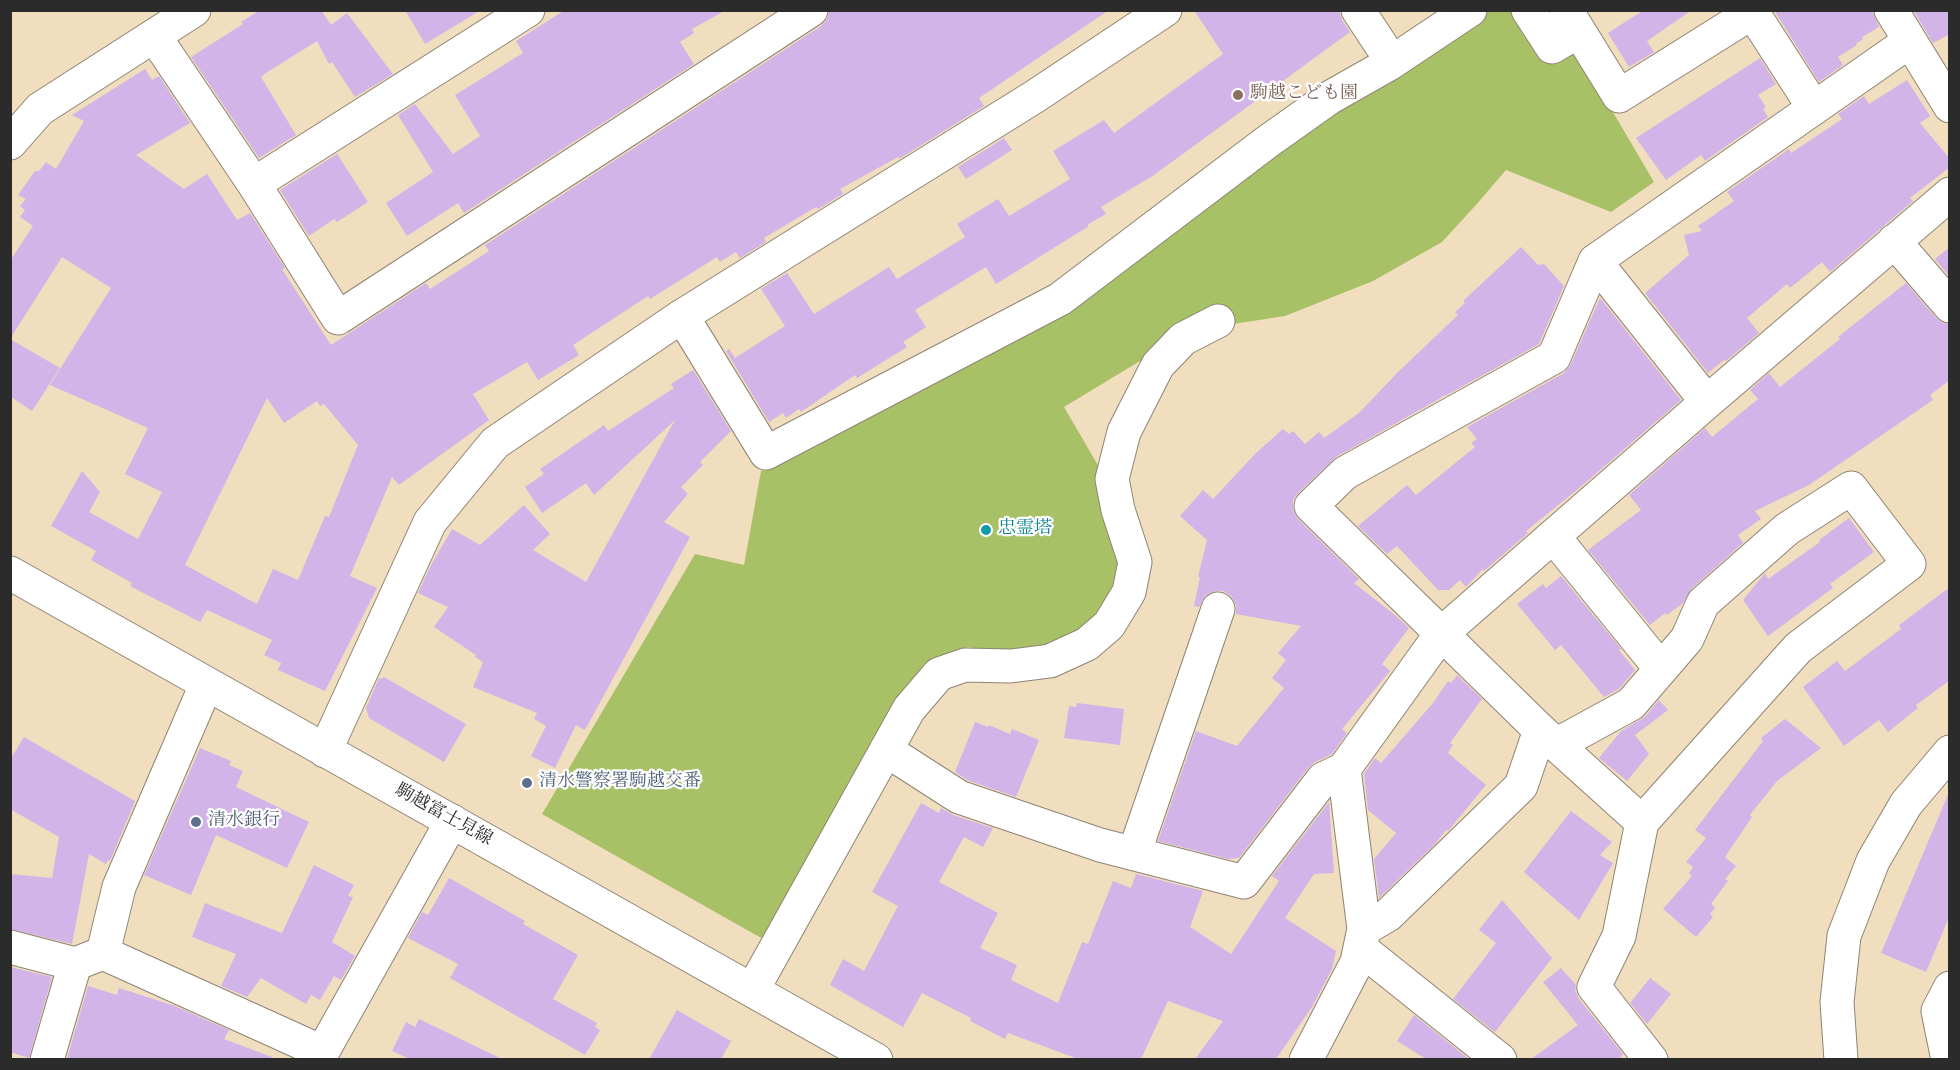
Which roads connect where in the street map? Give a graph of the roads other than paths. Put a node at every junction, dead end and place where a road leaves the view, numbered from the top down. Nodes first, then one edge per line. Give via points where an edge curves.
1 (194, 10) edge
2 (528, 10) edge
3 (811, 10) edge
4 (1165, 10) edge
5 (1358, 10) edge
6 (1470, 10) edge
7 (1528, 10) edge
8 (1891, 10) edge
9 (1752, 11) edge
10 (1570, 27) edge
11 (155, 37) junction
12 (1910, 41) junction
13 (1380, 45) dead end
14 (1938, 60) edge
15 (1950, 106) edge
16 (1814, 108) junction
17 (10, 143) edge
18 (254, 184) junction
19 (1950, 194) edge
20 (1894, 241) junction
21 (1595, 261) junction
22 (1950, 306) edge
23 (682, 316) junction
24 (1218, 321) dead end
25 (1707, 402) junction
26 (1553, 536) junction
27 (10, 573) edge
28 (1218, 609) dead end
29 (1441, 634) junction
30 (1661, 669) junction
31 (206, 685) junction
32 (1548, 737) junction
33 (886, 750) junction
34 (325, 751) junction
35 (1950, 752) edge
36 (1344, 769) junction
37 (452, 821) junction
38 (1642, 822) junction
39 (1134, 854) junction
40 (1362, 938) junction
41 (10, 947) edge
42 (89, 958) junction
43 (1950, 988) edge
44 (753, 989) junction
45 (320, 1056) edge
46 (47, 1059) edge
47 (876, 1059) edge
48 (1306, 1059) edge
49 (1500, 1059) edge
50 (1651, 1059) edge
51 (1841, 1059) edge
52 (1948, 1059) edge

1 - 11 street
2 - 18 street
3 - 18 street via 338,318
4 - 23 street via 1034,97
5 - 13 street
6 - 23 street via 1329,98 1060,299 766,453
7 - 10 street via 1552,47
8 - 12 street
9 - 10 street via 1618,96
9 - 16 street
11 - 17 street via 40,109
11 - 18 street
12 - 14 street
12 - 16 street
14 - 15 street
16 - 21 street
19 - 20 street
20 - 22 street
20 - 25 street
21 - 25 street
21 - 29 street via 1554,357 1345,473 1311,506
23 - 34 street via 495,443 430,522
24 - 33 street via 1183,339 1158,364 1124,432 1112,479 1135,562 1129,592 1109,625 1087,644 1050,661 1011,666 966,665 939,674 909,709
25 - 26 street
26 - 29 street
26 - 30 street
27 - 31 street, 駒越富士見線
28 - 39 street
29 - 32 street
29 - 36 street
30 - 32 street via 1631,704
30 - 38 street via 1687,639 1703,603 1787,529 1851,488 1909,564 1798,648
31 - 34 street, 駒越富士見線
31 - 42 street
32 - 38 street
32 - 40 street via 1521,786
33 - 39 street via 959,797
33 - 44 street
34 - 37 street, 駒越富士見線
35 - 51 street via 1906,804 1873,861 1844,936 1837,1002
36 - 39 street via 1323,779 1244,882
36 - 40 street
37 - 44 street, 駒越富士見線
37 - 45 street
38 - 50 street via 1618,936 1594,987
40 - 48 street via 1357,962
40 - 49 street
41 - 42 street
42 - 45 street
42 - 46 street
43 - 52 street via 1938,1011
44 - 47 street, 駒越富士見線

